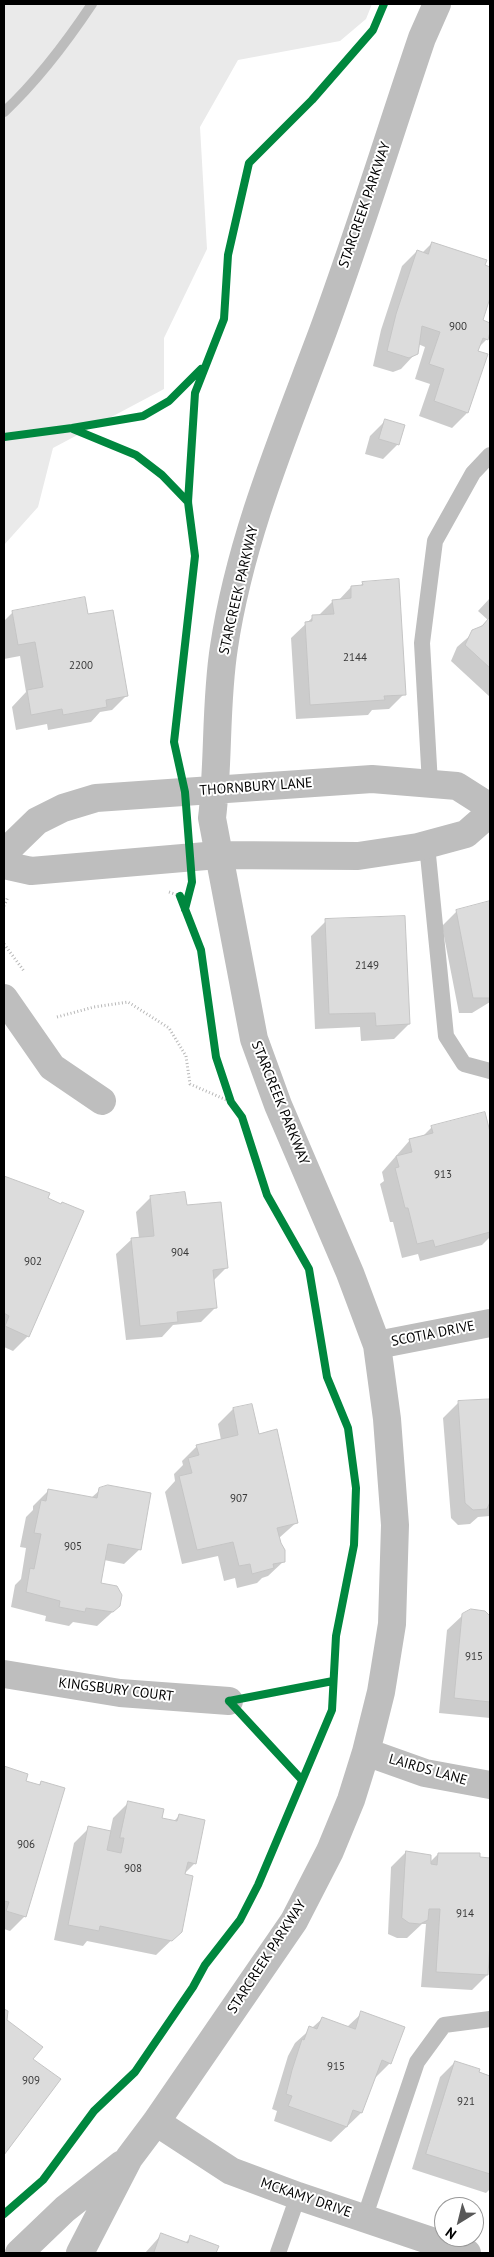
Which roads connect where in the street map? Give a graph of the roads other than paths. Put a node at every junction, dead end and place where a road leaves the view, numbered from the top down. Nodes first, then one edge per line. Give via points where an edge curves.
1 (437, 4) edge
2 (490, 455) edge
3 (430, 784) junction
4 (216, 789) junction
5 (490, 807) edge
6 (490, 813) edge
7 (427, 845) junction
8 (4, 854) edge
9 (218, 855) junction
10 (4, 865) edge
11 (4, 998) edge
12 (490, 1071) edge
13 (102, 1101) dead end
14 (490, 1323) edge
15 (377, 1345) junction
16 (4, 1674) edge
17 (229, 1701) dead end
18 (366, 1752) junction
19 (490, 1786) edge
20 (490, 2019) edge
21 (156, 2122) junction
22 (129, 2158) junction
23 (298, 2196) junction
24 (364, 2219) junction
25 (19, 2253) edge
26 (80, 2253) edge
27 (278, 2253) edge
28 (467, 2253) edge

1 - 4 street, STARCREEK PARKWAY via 422,38 320,338 270,468 251,532 224,647
2 - 3 lane via 473,473 435,541 422,642
3 - 4 street, THORNBURY LANE via 372,779
3 - 5 street, THORNBURY LANE via 457,786
4 - 8 street, THORNBURY LANE via 96,798 63,808 37,821
4 - 9 street, STARCREEK PARKWAY via 212,818
6 - 7 street via 466,834
7 - 9 street via 358,856
7 - 12 lane via 446,1036 464,1064
9 - 10 street via 31,871
9 - 15 street, STARCREEK PARKWAY via 254,1039
11 - 13 street via 52,1067
14 - 15 street, SCOTIA DRIVE
15 - 18 street, STARCREEK PARKWAY via 387,1419 395,1525 392,1624 381,1692
16 - 17 street, KINGSBURY COURT via 120,1692
18 - 19 street, LAIRDS LANE via 425,1773
18 - 21 street, STARCREEK PARKWAY via 330,1851 294,1921
20 - 24 lane via 444,2025 417,2062
21 - 22 street, STARCREEK PARKWAY
21 - 23 street, MCKAMY DRIVE via 231,2171
22 - 25 street, STARCREEK PARKWAY via 65,2209
22 - 26 street, STARCREEK PARKWAY
23 - 24 street, MCKAMY DRIVE
23 - 27 lane
24 - 28 street, MCKAMY DRIVE

